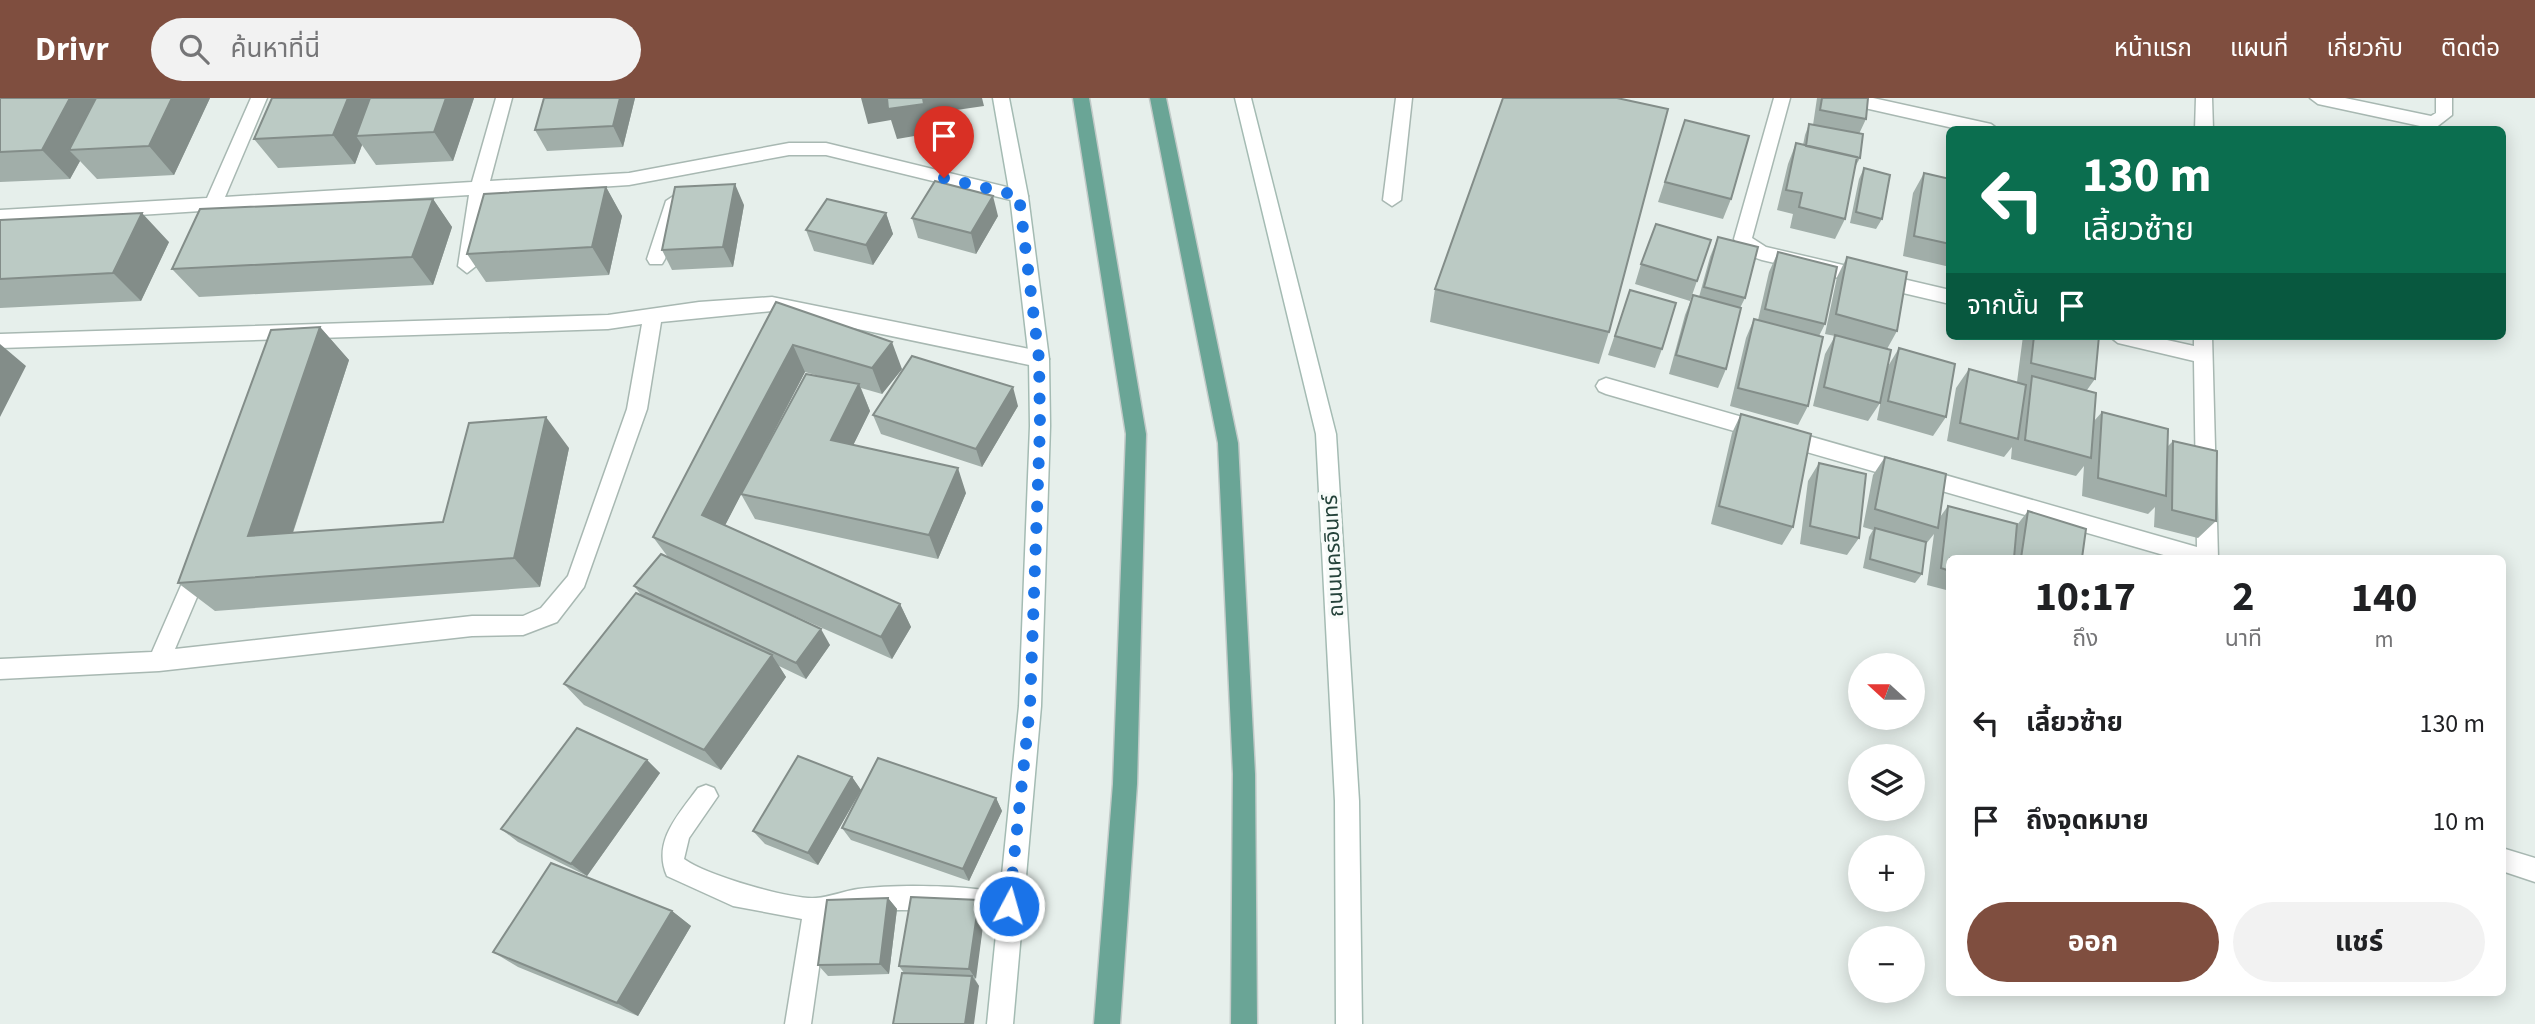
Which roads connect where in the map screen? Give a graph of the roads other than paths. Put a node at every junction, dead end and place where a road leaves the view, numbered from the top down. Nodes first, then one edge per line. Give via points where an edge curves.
1 (259, 98) edge
2 (504, 98) edge
3 (1001, 98) edge
4 (1081, 98) edge
5 (1158, 98) edge
6 (1243, 98) edge
7 (1404, 98) edge
8 (1782, 98) edge
9 (1847, 98) edge
10 (2204, 98) edge
11 (2318, 98) edge
12 (2444, 98) edge
13 (1974, 126) edge
14 (2204, 126) edge
15 (686, 171) junction
16 (479, 190) junction
17 (1019, 196) junction
18 (1392, 200) dead end
19 (212, 206) junction
20 (0, 217) edge
21 (202, 231) edge
22 (656, 259) dead end
23 (467, 266) edge
24 (1946, 295) edge
25 (653, 316) junction
26 (299, 330) junction
27 (2152, 340) edge
28 (0, 341) edge
29 (2203, 346) edge
30 (289, 356) edge
31 (1039, 359) junction
32 (1606, 386) dead end
33 (208, 547) edge
34 (2196, 555) edge
35 (2206, 555) edge
36 (159, 661) junction
37 (0, 669) edge
38 (706, 796) dead end
39 (2506, 860) edge
40 (2535, 870) edge
41 (1009, 906) junction
42 (815, 910) junction
43 (798, 1024) edge
44 (1000, 1024) edge
45 (1107, 1024) edge
46 (1244, 1024) edge
47 (1349, 1024) edge

1 - 19 street
2 - 16 street
3 - 17 street
4 - 45 main road via 1136,434 1125,784
5 - 46 main road via 1228,443 1244,774
6 - 47 street, ถนนนครอินทร์ via 1326,434 1347,801
7 - 18 street
8 - 24 street via 1743,239 1746,243 1762,253
9 - 13 street
10 - 14 street
11 - 12 street via 2434,123 2444,115
15 - 16 street
15 - 17 street via 789,149 826,149
15 - 22 street
16 - 19 street
16 - 23 street
17 - 31 street
19 - 20 street
19 - 21 street
25 - 26 street via 608,323
25 - 31 street via 772,304
25 - 36 street via 637,409 577,581 549,615 523,625 472,626
26 - 28 street
26 - 30 street
27 - 29 street
29 - 35 street
31 - 41 street via 1030,706
32 - 34 street
33 - 36 street
36 - 37 street
38 - 42 street via 673,846 670,859 675,868 733,894
39 - 40 street
41 - 42 street via 933,898 838,903
41 - 44 street
42 - 43 street

